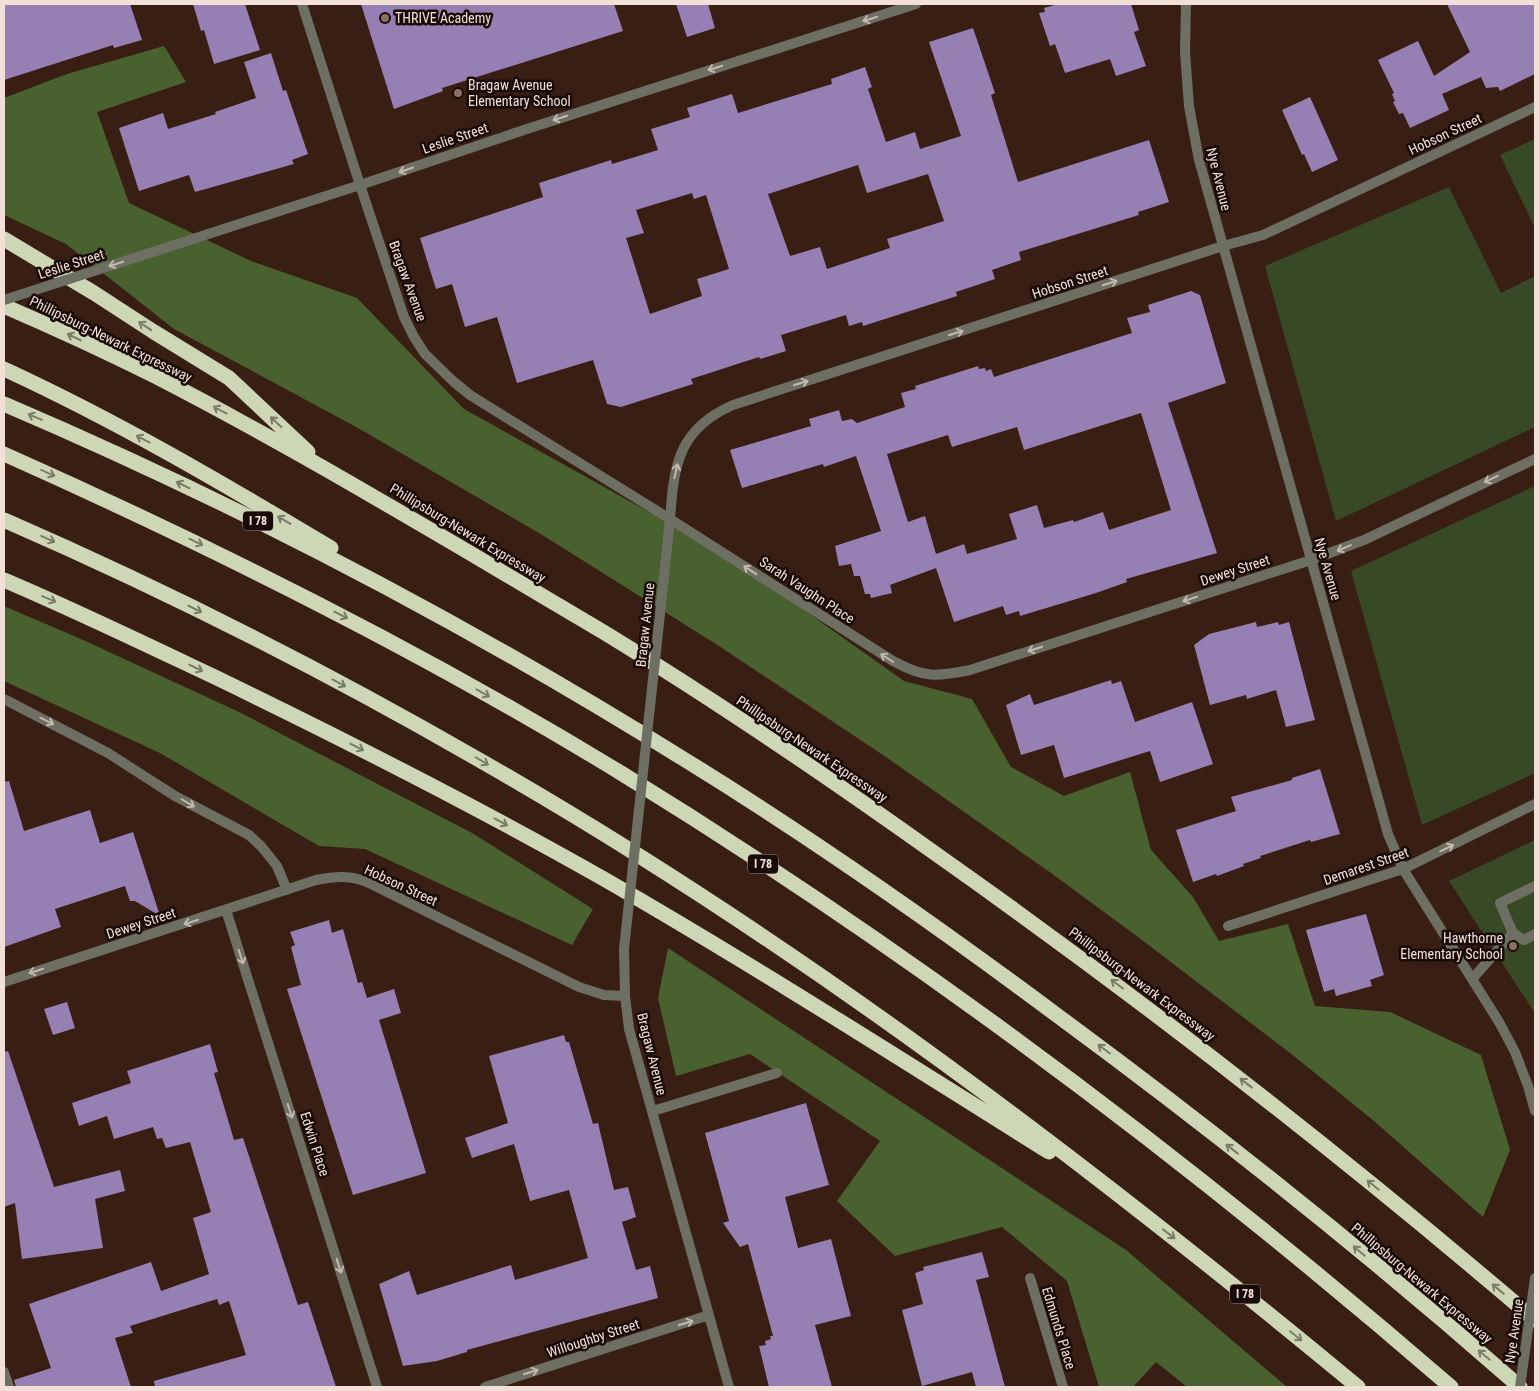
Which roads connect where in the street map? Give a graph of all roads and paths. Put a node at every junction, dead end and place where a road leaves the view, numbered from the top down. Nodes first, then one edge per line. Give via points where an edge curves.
1 (302, 4) edge
2 (916, 4) edge
3 (1186, 4) edge
4 (1535, 107) edge
5 (360, 185) junction
6 (4, 239) edge
7 (1223, 246) junction
8 (4, 300) edge
9 (4, 306) edge
10 (4, 369) edge
11 (4, 404) edge
12 (4, 454) edge
13 (1535, 458) edge
14 (324, 467) junction
15 (670, 519) junction
16 (4, 520) edge
17 (1311, 560) junction
18 (4, 580) edge
19 (506, 653) junction
20 (931, 676) joint
21 (4, 699) edge
22 (1535, 804) edge
23 (1403, 869) junction
24 (1535, 886) edge
25 (287, 890) junction
26 (226, 910) junction
27 (1228, 926) dead end
28 (1513, 933) junction
29 (1535, 934) edge
30 (1473, 978) junction
31 (4, 982) edge
32 (625, 996) junction
33 (777, 1073) dead end
34 (653, 1111) junction
35 (1535, 1111) edge
36 (1131, 1204) junction
37 (1030, 1278) dead end
38 (1535, 1278) edge
39 (709, 1315) junction
40 (1535, 1320) edge
41 (4, 1372) edge
42 (9, 1387) edge
43 (378, 1387) edge
44 (485, 1387) edge
45 (729, 1387) edge
46 (1063, 1387) edge
47 (1358, 1387) edge
48 (1451, 1387) edge
49 (1520, 1387) edge

1 - 5 street, Bragaw Avenue
2 -> 5 street, Leslie Street
3 - 7 street, Nye Avenue via 1184,52 1189,106 1199,160
4 - 7 street, Hobson Street via 1263,235
5 -> 8 street, Leslie Street, bridge
5 - 15 street, Bragaw Avenue via 404,317 425,354 470,394
14 -> 6 highway via 229,378
15 -> 7 street, Hobson Street via 673,483 680,455 697,429 719,411
7 - 17 street, Nye Avenue
14 -> 9 highway, Phillipsburg-Newark Expressway via 151,374
19 -> 10 highway via 196,468
19 -> 11 highway, Phillipsburg-Newark Expressway / I 78 via 236,510
12 -> 48 highway, I 78 via 183,535 357,623 533,721 708,828 874,939 1119,1117 1278,1243
13 -> 17 street, Dewey Street via 1364,540
40 -> 14 highway, Phillipsburg-Newark Expressway via 1263,1096 1096,968 866,804 605,633
20 -> 15 street, Sarah Vaughn Place via 892,662
15 - 32 street, Bragaw Avenue, bridge via 624,950
16 -> 36 highway, I 78 via 246,634 449,742 568,812 829,982 985,1093
17 -> 20 street, Dewey Street via 970,670
17 - 23 street, Nye Avenue via 1388,834
18 -> 36 highway via 88,616 325,730 564,857 741,960
49 -> 19 highway, Phillipsburg-Newark Expressway / I 78 via 1250,1163 1008,979 857,872 715,778
21 -> 25 street via 108,752 189,804 249,835 277,866
23 -> 22 street, Demarest Street
23 - 27 street, Demarest Street
23 - 30 street, Nye Avenue
24 - 28 street via 1500,903
25 - 26 street, Dewey Street
25 - 32 street, Hobson Street via 329,877 350,876 573,985 604,996
26 -> 31 street, Dewey Street
26 -> 43 street, Edwin Place
28 - 29 street via 1524,940
28 - 30 street
30 - 35 street, Nye Avenue via 1515,1052
32 - 34 street, Bragaw Avenue via 629,1029
33 - 34 street
34 - 39 street, Bragaw Avenue
36 -> 47 highway, I 78
37 - 46 street, Edmunds Place
38 - 49 street, Nye Avenue, bridge
44 -> 39 street, Willoughby Street
39 - 45 street, Bragaw Avenue
41 - 42 street

